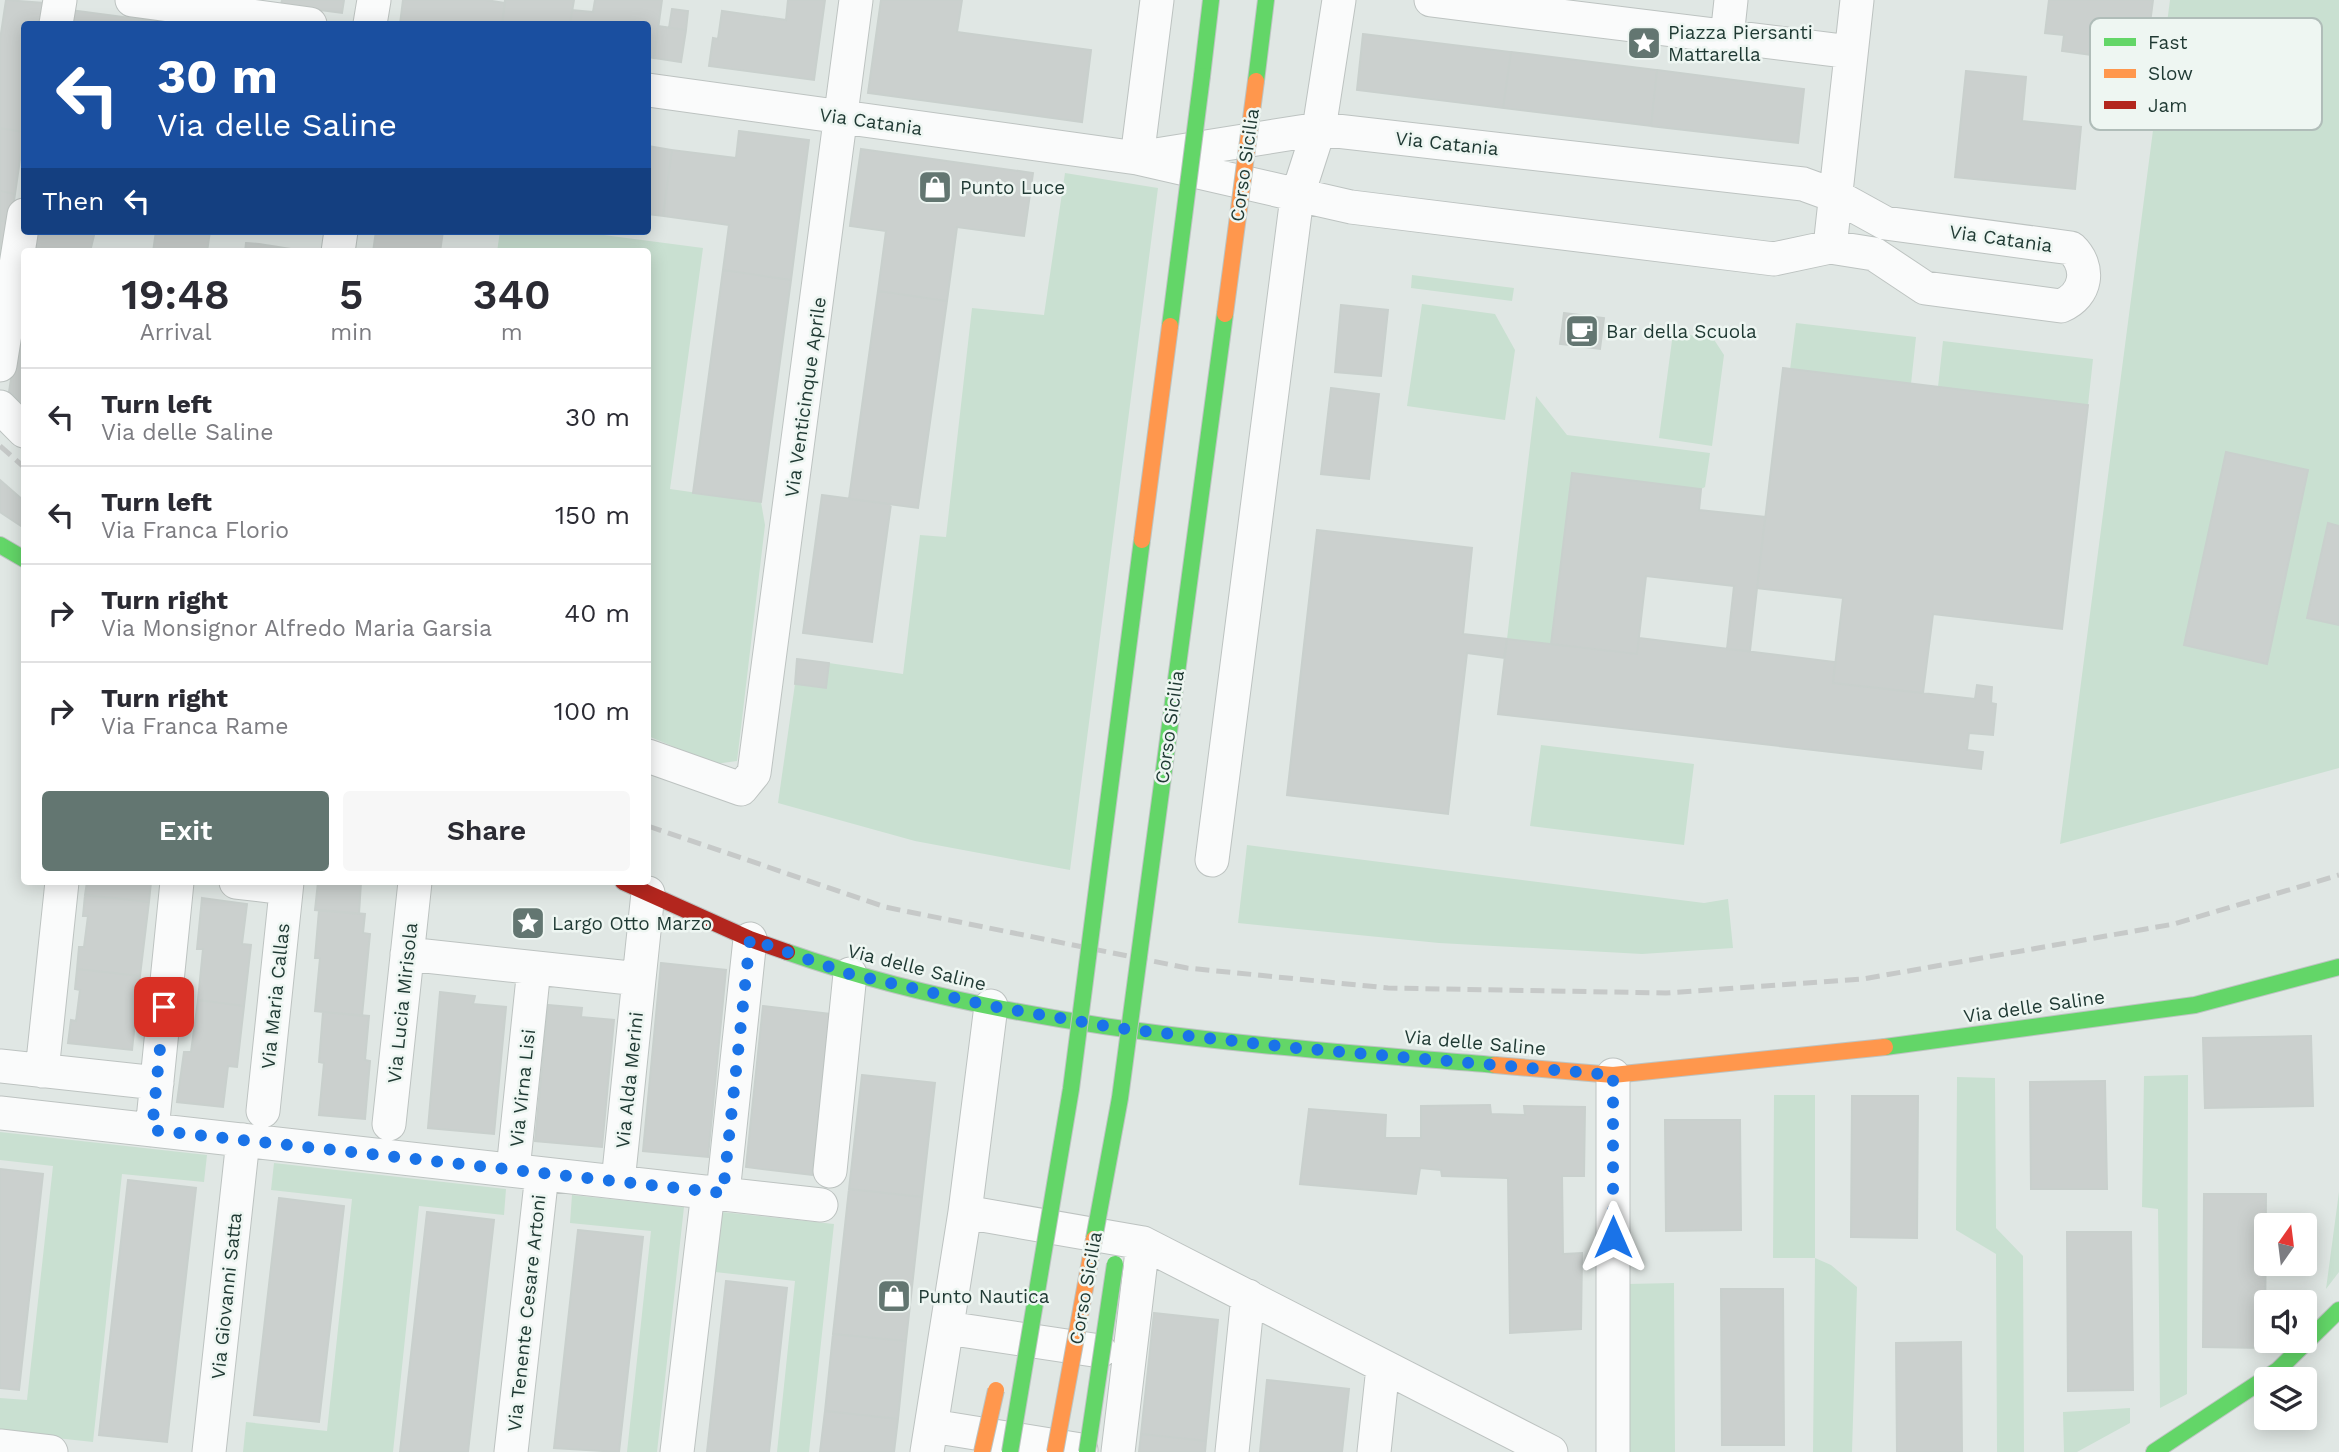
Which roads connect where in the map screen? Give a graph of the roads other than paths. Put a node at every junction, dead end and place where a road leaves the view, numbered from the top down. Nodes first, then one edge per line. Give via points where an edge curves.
1 (60, 0) edge
2 (132, 0) edge
3 (374, 0) edge
4 (856, 0) edge
5 (1157, 0) edge
6 (1211, 0) edge
7 (1266, 0) edge
8 (1339, 0) edge
9 (1431, 0) edge
10 (1731, 0) edge
11 (1857, 0) edge
12 (1621, 12) edge
13 (56, 21) edge
14 (288, 21) edge
15 (370, 21) edge
16 (1727, 37) junction
17 (1851, 52) junction
18 (651, 90) edge
19 (843, 118) junction
20 (1319, 129) junction
21 (1137, 158) junction
22 (1836, 196) junction
23 (1297, 197) junction
24 (21, 234) edge
25 (1830, 247) junction
26 (0, 365) edge
27 (0, 407) edge
28 (21, 428) edge
29 (0, 545) edge
30 (21, 557) edge
31 (651, 757) edge
32 (1212, 860) dead end
33 (62, 885) edge
34 (177, 885) edge
35 (286, 885) edge
36 (415, 885) edge
37 (635, 887) edge
38 (750, 939) junction
39 (407, 954) junction
40 (2339, 967) edge
41 (534, 968) junction
42 (2339, 973) edge
43 (850, 974) junction
44 (2303, 978) junction
45 (639, 979) junction
46 (991, 1006) junction
47 (0, 1066) edge
48 (42, 1071) junction
49 (1613, 1075) junction
50 (157, 1083) junction
51 (1071, 1089) junction
52 (1120, 1098) junction
53 (263, 1111) dead end
54 (0, 1113) edge
55 (389, 1124) dead end
56 (152, 1130) junction
57 (243, 1140) junction
58 (830, 1171) dead end
59 (528, 1172) junction
60 (618, 1182) junction
61 (1120, 1187) dead end
62 (715, 1192) junction
63 (821, 1205) dead end
64 (965, 1212) junction
65 (1132, 1234) junction
66 (1022, 1284) dead end
67 (1248, 1296) junction
68 (2339, 1310) edge
69 (1012, 1323) dead end
70 (947, 1328) junction
71 (1006, 1349) dead end
72 (1129, 1355) junction
73 (1383, 1367) junction
74 (1000, 1375) dead end
75 (930, 1439) edge
76 (0, 1446) edge
77 (51, 1452) edge
78 (209, 1452) edge
79 (511, 1452) edge
80 (677, 1452) edge
81 (982, 1452) edge
82 (1010, 1452) edge
83 (1055, 1452) edge
84 (1087, 1452) edge
85 (1094, 1452) edge
86 (1118, 1452) edge
87 (1233, 1452) edge
88 (1374, 1452) edge
89 (1551, 1452) edge
90 (1613, 1452) edge
91 (2154, 1452) edge

1 - 13 street
2 - 14 street
3 - 15 street
4 - 19 street, Via Venticinque Aprile
5 - 21 street
6 - 51 main road, bridge
7 - 52 main road, Corso Sicilia, bridge
8 - 20 street
9 - 12 street
10 - 16 street
11 - 17 street
12 - 16 street
16 - 17 street
17 - 22 street
18 - 19 street, Via Catania
19 - 21 street, Via Catania
19 - 31 street, Via Venticinque Aprile via 754,773 741,789
20 - 21 street, Via Catania
20 - 22 street, Via Catania via 1803,184
20 - 23 street
21 - 23 street, Via Catania
22 - 25 street
22 - 25 street, Via Catania via 1885,223 2071,248 2082,261 2085,277 2079,294 2062,306 1925,288 1874,254
23 - 25 street, Via Catania via 1774,259
23 - 32 street
24 - 26 street
27 - 28 street
29 - 30 main road
33 - 48 street
34 - 50 street
35 - 53 street, Via Maria Callas
36 - 39 street, Via Lucia Mirisola
37 - 38 main road, Via delle Saline
37 - 45 street, Via Alda Merini
38 - 43 main road, Via delle Saline
38 - 62 street
39 - 41 street
39 - 55 street, Via Lucia Mirisola
40 - 44 main road, Via delle Saline
41 - 45 street
41 - 59 street, Via Virna Lisi
42 - 44 main road
43 - 46 main road, Via delle Saline
43 - 58 street
44 - 49 main road, Via delle Saline via 2195,1005 2140,1013 1806,1056
45 - 60 street, Via Alda Merini
46 - 49 main road, Via delle Saline via 1117,1028 1296,1048
46 - 64 street
47 - 48 street
48 - 50 street
49 - 90 street
50 - 56 street
51 - 66 main road, bridge
51 - 82 main road, bridge
52 - 61 main road, bridge
52 - 83 main road, Corso Sicilia, bridge
54 - 56 street
56 - 57 street
57 - 59 street
57 - 78 street, Via Giovanni Satta
59 - 60 street
59 - 79 street, Via Tenente Cesare Artoni
60 - 62 street
62 - 63 street
62 - 80 street
64 - 65 street
64 - 70 street
65 - 67 street
65 - 72 street
65 - 84 main road, bridge
67 - 73 street
67 - 87 street
68 - 91 main road via 2278,1370
69 - 71 main road
70 - 72 street
70 - 75 street
72 - 86 street
73 - 88 street
73 - 89 street
74 - 81 main road, bridge
75 - 85 street
76 - 77 street

